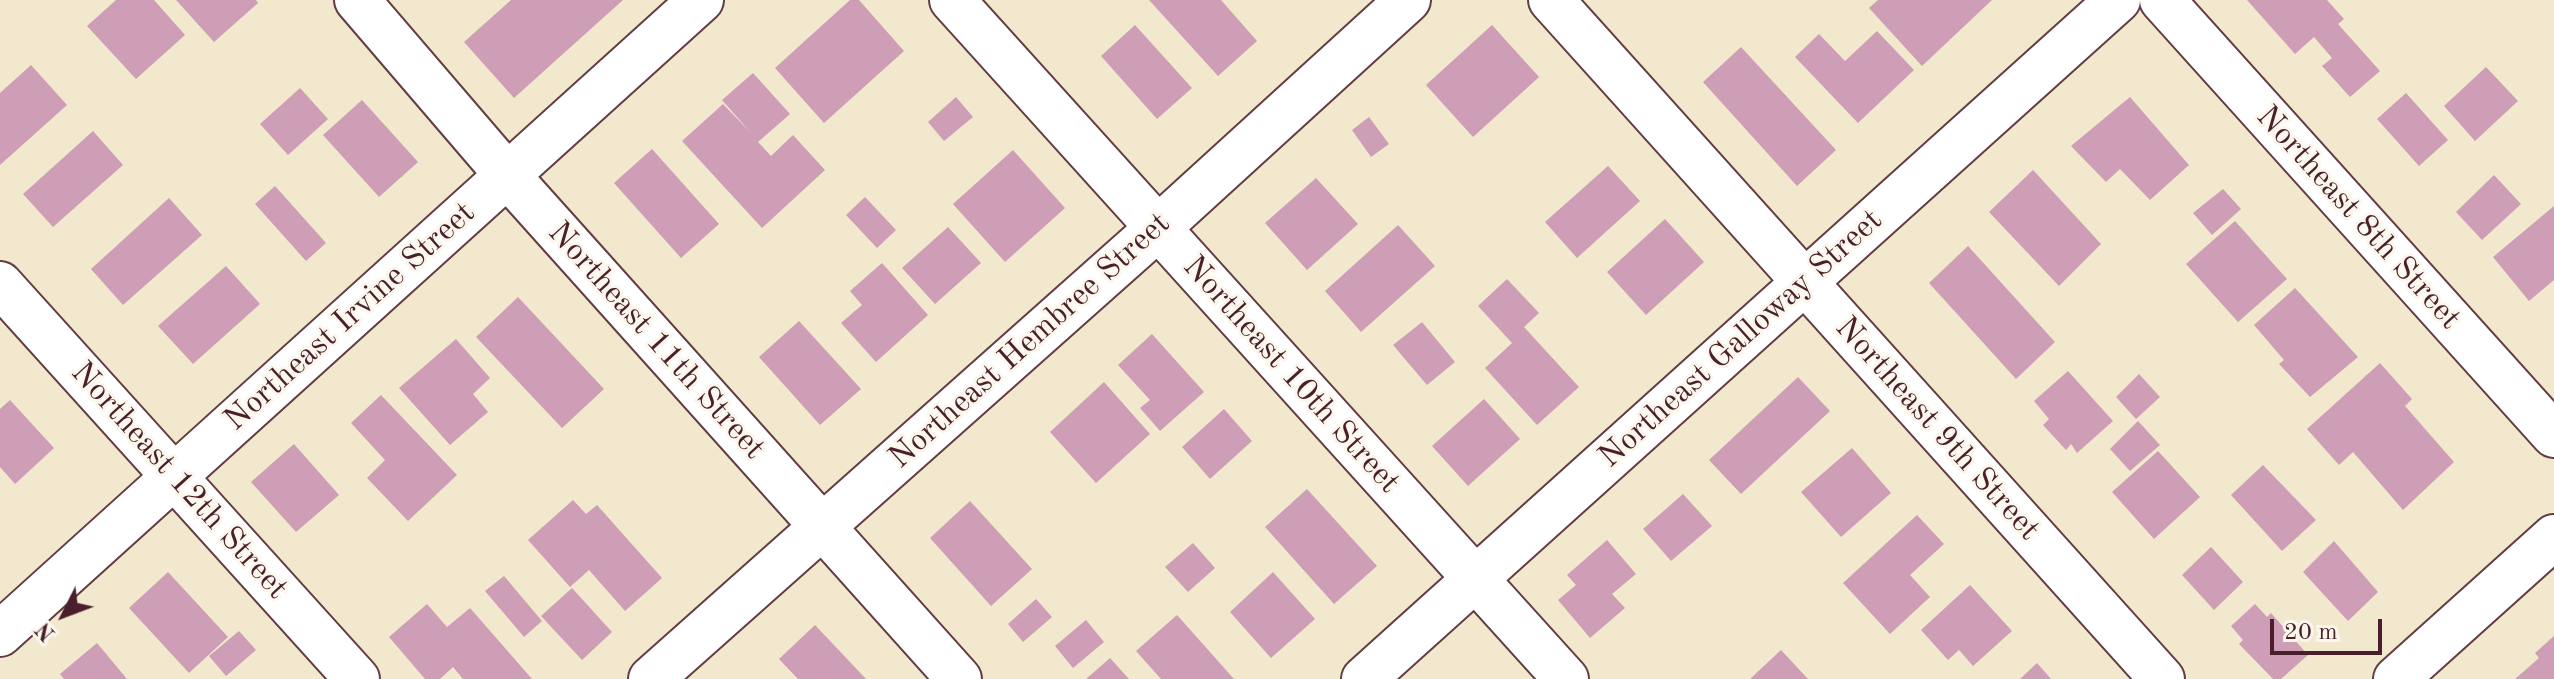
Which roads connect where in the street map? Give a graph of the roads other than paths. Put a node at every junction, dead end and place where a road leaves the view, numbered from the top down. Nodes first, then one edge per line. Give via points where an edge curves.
1 (357, 0) edge
2 (701, 0) edge
3 (952, 0) edge
4 (1408, 0) edge
5 (1551, 0) edge
6 (2118, 0) edge
7 (2162, 0) edge
8 (508, 176) junction
9 (1158, 228) junction
10 (1805, 282) junction
11 (0, 284) edge
12 (2554, 435) edge
13 (174, 475) junction
14 (821, 526) junction
15 (2554, 537) edge
16 (1475, 579) junction
17 (0, 634) edge
18 (357, 679) edge
19 (651, 679) edge
20 (959, 679) edge
21 (1364, 679) edge
22 (1566, 679) edge
23 (2162, 679) edge
24 (2396, 679) edge

1 - 8 street, Northeast 11th Street
2 - 8 street, Northeast Irvine Street
3 - 9 street, Northeast 10th Street
4 - 9 street, Northeast Hembree Street
5 - 10 street, Northeast 9th Street
6 - 10 street, Northeast Galloway Street
7 - 12 street, Northeast 8th Street
8 - 13 street, Northeast Irvine Street
8 - 14 street, Northeast 11th Street
9 - 14 street, Northeast Hembree Street
9 - 16 street, Northeast 10th Street
10 - 16 street, Northeast Galloway Street
10 - 23 street, Northeast 9th Street
11 - 13 street, Northeast 12th Street
13 - 17 street, Northeast Irvine Street
13 - 18 street, Northeast 12th Street
14 - 19 street, Northeast Hembree Street
14 - 20 street, Northeast 11th Street
15 - 24 street
16 - 21 street, Northeast Galloway Street
16 - 22 street, Northeast 10th Street

